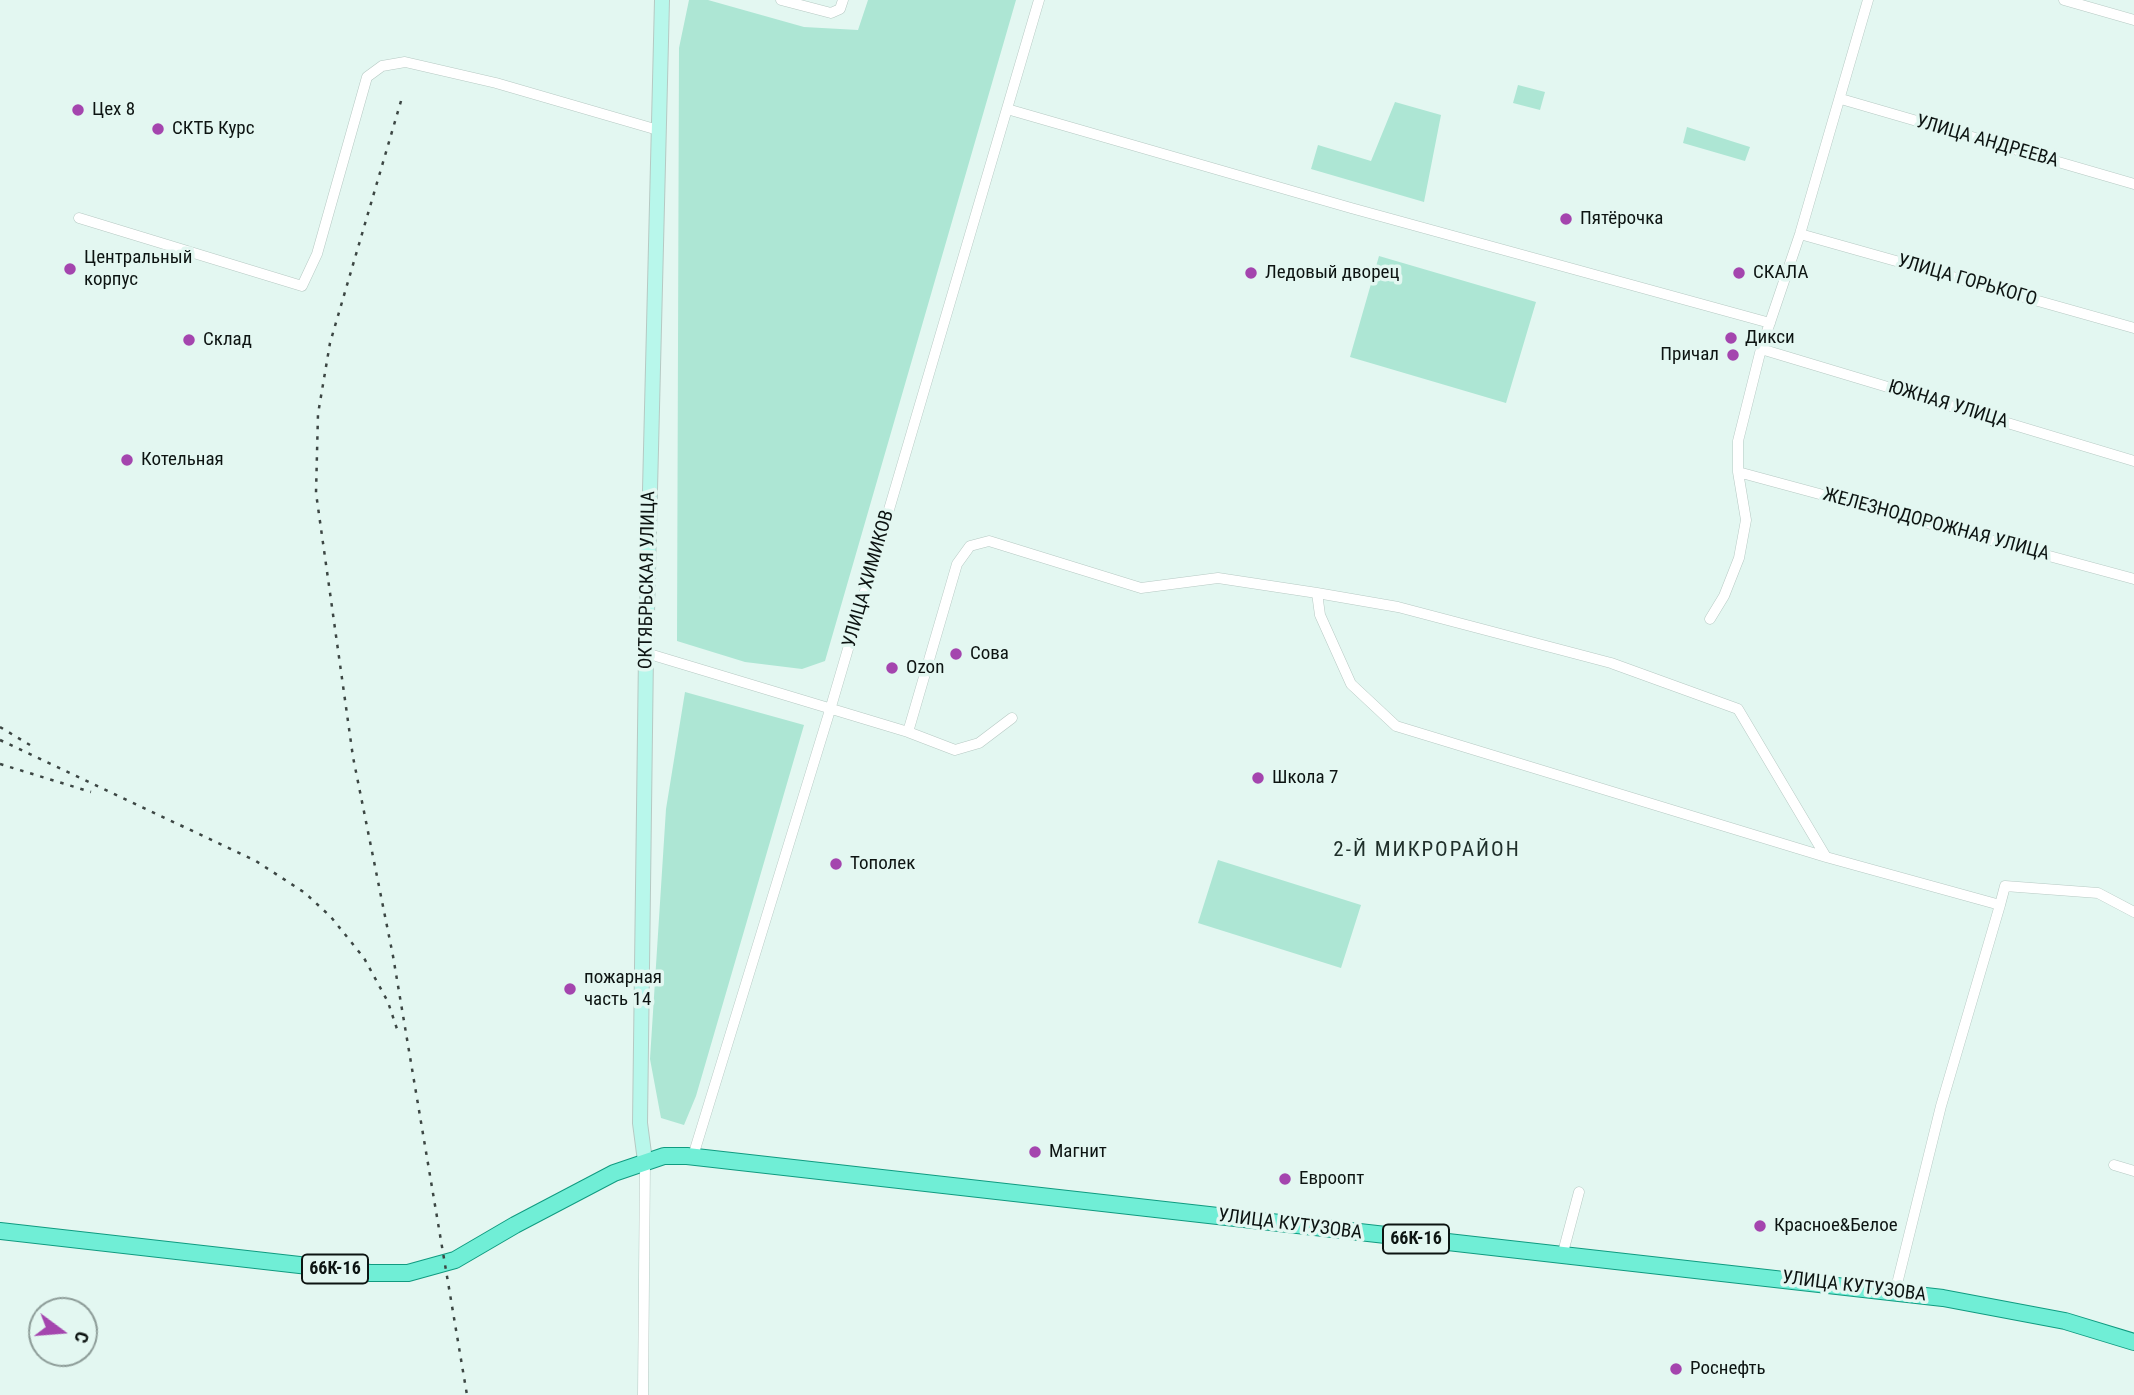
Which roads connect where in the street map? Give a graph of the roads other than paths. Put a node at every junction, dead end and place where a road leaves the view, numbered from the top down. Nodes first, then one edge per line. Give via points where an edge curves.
1 (662, 0) edge
2 (781, 0) edge
3 (844, 0) edge
4 (1039, 0) edge
5 (1868, 0) edge
6 (2064, 0) edge
7 (2134, 20) edge
8 (1841, 99) junction
9 (1007, 109) junction
10 (658, 130) junction
11 (2134, 184) edge
12 (79, 218) dead end
13 (1800, 234) junction
14 (1770, 323) junction
15 (2134, 328) edge
16 (1761, 349) junction
17 (2134, 461) edge
18 (1738, 472) junction
19 (2134, 579) edge
20 (1317, 593) junction
21 (1710, 619) dead end
22 (646, 653) junction
23 (830, 710) junction
24 (1012, 718) dead end
25 (908, 732) junction
26 (1826, 857) junction
27 (2000, 905) junction
28 (2134, 912) edge
29 (693, 1156) junction
30 (645, 1161) junction
31 (2114, 1165) dead end
32 (2134, 1171) edge
33 (1580, 1192) dead end
34 (0, 1231) edge
35 (1562, 1256) junction
36 (1895, 1292) junction
37 (2134, 1342) edge
38 (643, 1395) edge

1 - 10 main road, ОКТЯБРЬСКАЯ УЛИЦА
2 - 3 street via 831,13 841,9
4 - 9 street, УЛИЦА ХИМИКОВ
5 - 8 street
6 - 7 street
8 - 11 street, УЛИЦА АНДРЕЕВА
8 - 13 street
9 - 14 street
9 - 23 street, УЛИЦА ХИМИКОВ
10 - 12 street via 405,62 382,66 367,77 317,254 302,286
10 - 22 main road, ОКТЯБРЬСКАЯ УЛИЦА
13 - 14 street
13 - 15 street, УЛИЦА ГОРЬКОГО
14 - 16 street
16 - 17 street, ЮЖНАЯ УЛИЦА
16 - 18 street via 1738,441
18 - 19 street, ЖЕЛЕЗНОДОРОЖНАЯ УЛИЦА
18 - 21 street via 1746,520 1739,558
20 - 25 street via 1218,578 1141,588 989,541 971,547 957,564
20 - 26 street via 1320,615 1350,684 1396,726
20 - 26 street via 1398,607 1612,663 1738,709
22 - 23 street
22 - 30 main road, ОКТЯБРЬСКАЯ УЛИЦА via 640,1123
23 - 25 street
23 - 29 street, УЛИЦА ХИМИКОВ
24 - 25 street via 979,743 955,750
26 - 27 street
27 - 28 street via 2005,886 2098,893
27 - 36 street via 1941,1106
29 - 30 main road, 66К-16
29 - 35 main road, УЛИЦА КУТУЗОВА / 66К-16
30 - 34 main road, 66К-16 via 592,1184 455,1260 408,1273 370,1273
30 - 38 street
31 - 32 street
33 - 35 street
35 - 36 main road, УЛИЦА КУТУЗОВА / 66К-16
36 - 37 main road, УЛИЦА КУТУЗОВА / 66К-16 via 2065,1321

